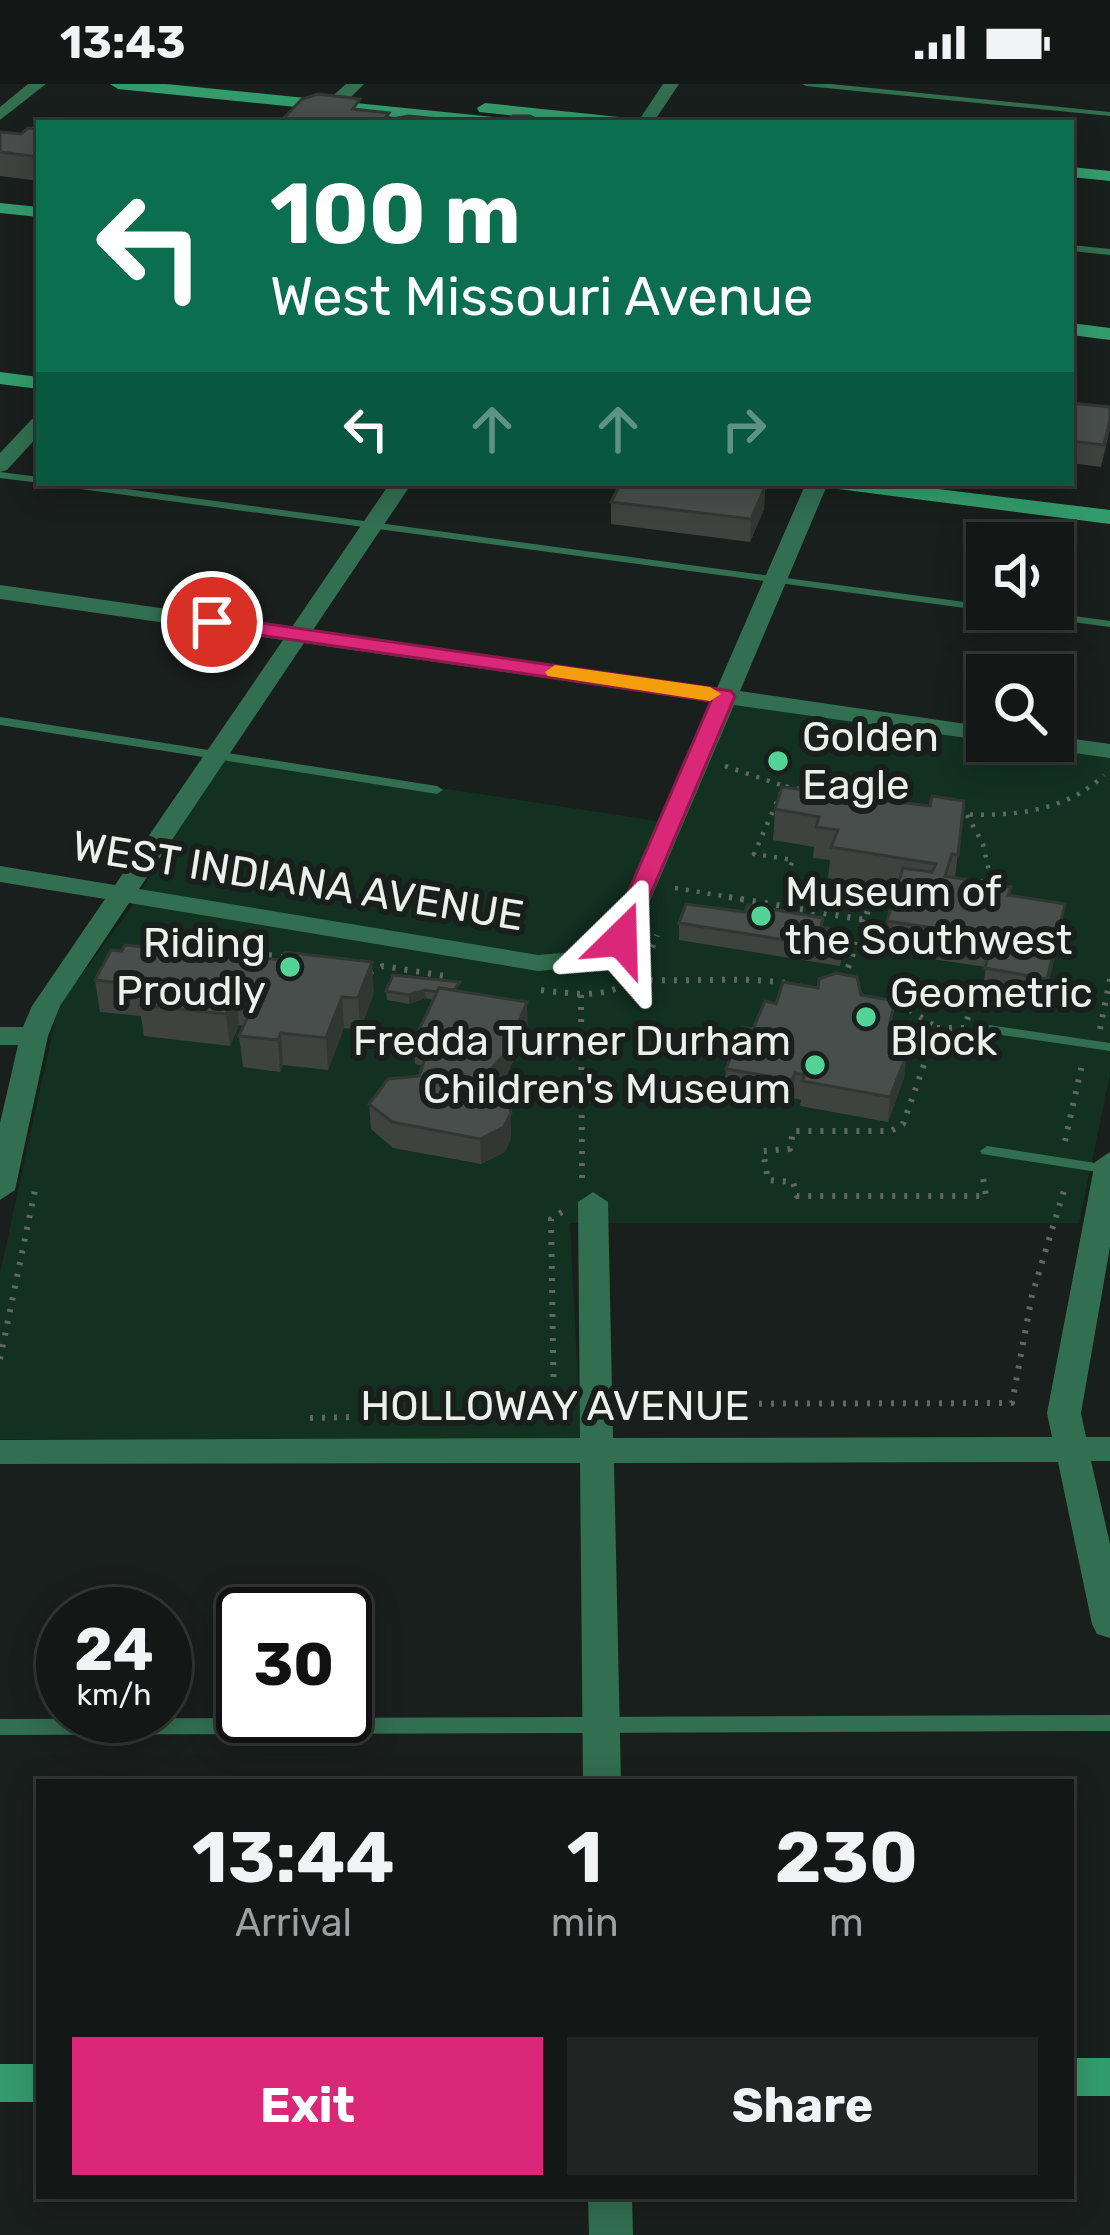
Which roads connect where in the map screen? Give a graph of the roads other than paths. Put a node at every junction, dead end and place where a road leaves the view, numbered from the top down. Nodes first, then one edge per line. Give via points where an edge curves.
1 (38, 84) edge
2 (118, 84) edge
3 (259, 84) edge
4 (671, 84) edge
5 (806, 84) edge
6 (352, 88) edge
7 (332, 106) junction
8 (1110, 114) edge
9 (0, 116) edge
10 (474, 120) edge
11 (604, 120) edge
12 (647, 120) edge
13 (1074, 172) edge
14 (1110, 176) edge
15 (0, 208) edge
16 (36, 212) edge
17 (1074, 248) edge
18 (1110, 252) edge
19 (1074, 329) edge
20 (1110, 334) edge
21 (0, 378) edge
22 (36, 382) edge
23 (36, 426) edge
24 (0, 466) edge
25 (0, 475) edge
26 (36, 481) edge
27 (80, 486) edge
28 (399, 486) edge
29 (816, 486) edge
30 (862, 486) edge
31 (1110, 517) edge
32 (372, 525) junction
33 (775, 580) junction
34 (0, 592) edge
35 (966, 605) edge
36 (1074, 619) edge
37 (1110, 624) edge
38 (297, 635) junction
39 (724, 696) junction
40 (0, 721) edge
41 (966, 731) edge
42 (1074, 746) edge
43 (1110, 751) edge
44 (217, 754) junction
45 (437, 790) dead end
46 (0, 874) edge
47 (123, 895) junction
48 (0, 1036) edge
49 (34, 1036) junction
50 (1103, 1046) edge
51 (984, 1052) dead end
52 (990, 1158) road end
53 (1109, 1166) edge
54 (0, 1190) edge
55 (593, 1202) dead end
56 (1104, 1226) edge
57 (1093, 1449) edge
58 (597, 1451) junction
59 (0, 1452) edge
60 (1110, 1624) edge
61 (602, 1722) junction
62 (1110, 1723) edge
63 (0, 1727) edge
64 (602, 1779) edge
65 (1074, 2077) edge
66 (1110, 2077) edge
67 (0, 2083) edge
68 (36, 2083) edge
69 (610, 2199) edge
70 (611, 2235) edge

1 - 9 street
2 - 7 main road
3 - 6 main road
4 - 12 street
5 - 8 lane
6 - 7 street
6 - 11 main road
7 - 10 main road
13 - 14 main road
15 - 16 main road
17 - 18 lane
19 - 20 main road
21 - 22 main road
23 - 24 street
25 - 26 lane
27 - 32 lane
28 - 32 street
29 - 33 street
30 - 31 main road
32 - 33 lane
32 - 38 street
33 - 35 lane
33 - 39 street
34 - 38 street
36 - 37 lane
38 - 39 street
38 - 44 street
39 - 41 street
39 - 47 street, WEST INDIANA AVENUE via 621,939 583,962 538,963
40 - 44 lane
42 - 43 street
44 - 45 lane
44 - 47 street
46 - 47 street, WEST INDIANA AVENUE
47 - 49 street
48 - 49 street
49 - 54 street
50 - 51 lane via 989,1029
52 - 53 lane
53 - 56 street
55 - 58 street
56 - 57 street via 1064,1413
57 - 58 street, HOLLOWAY AVENUE
57 - 60 street
58 - 59 street, HOLLOWAY AVENUE
58 - 61 street
61 - 62 lane
61 - 63 lane
61 - 64 street
65 - 66 main road
67 - 68 main road
69 - 70 street

